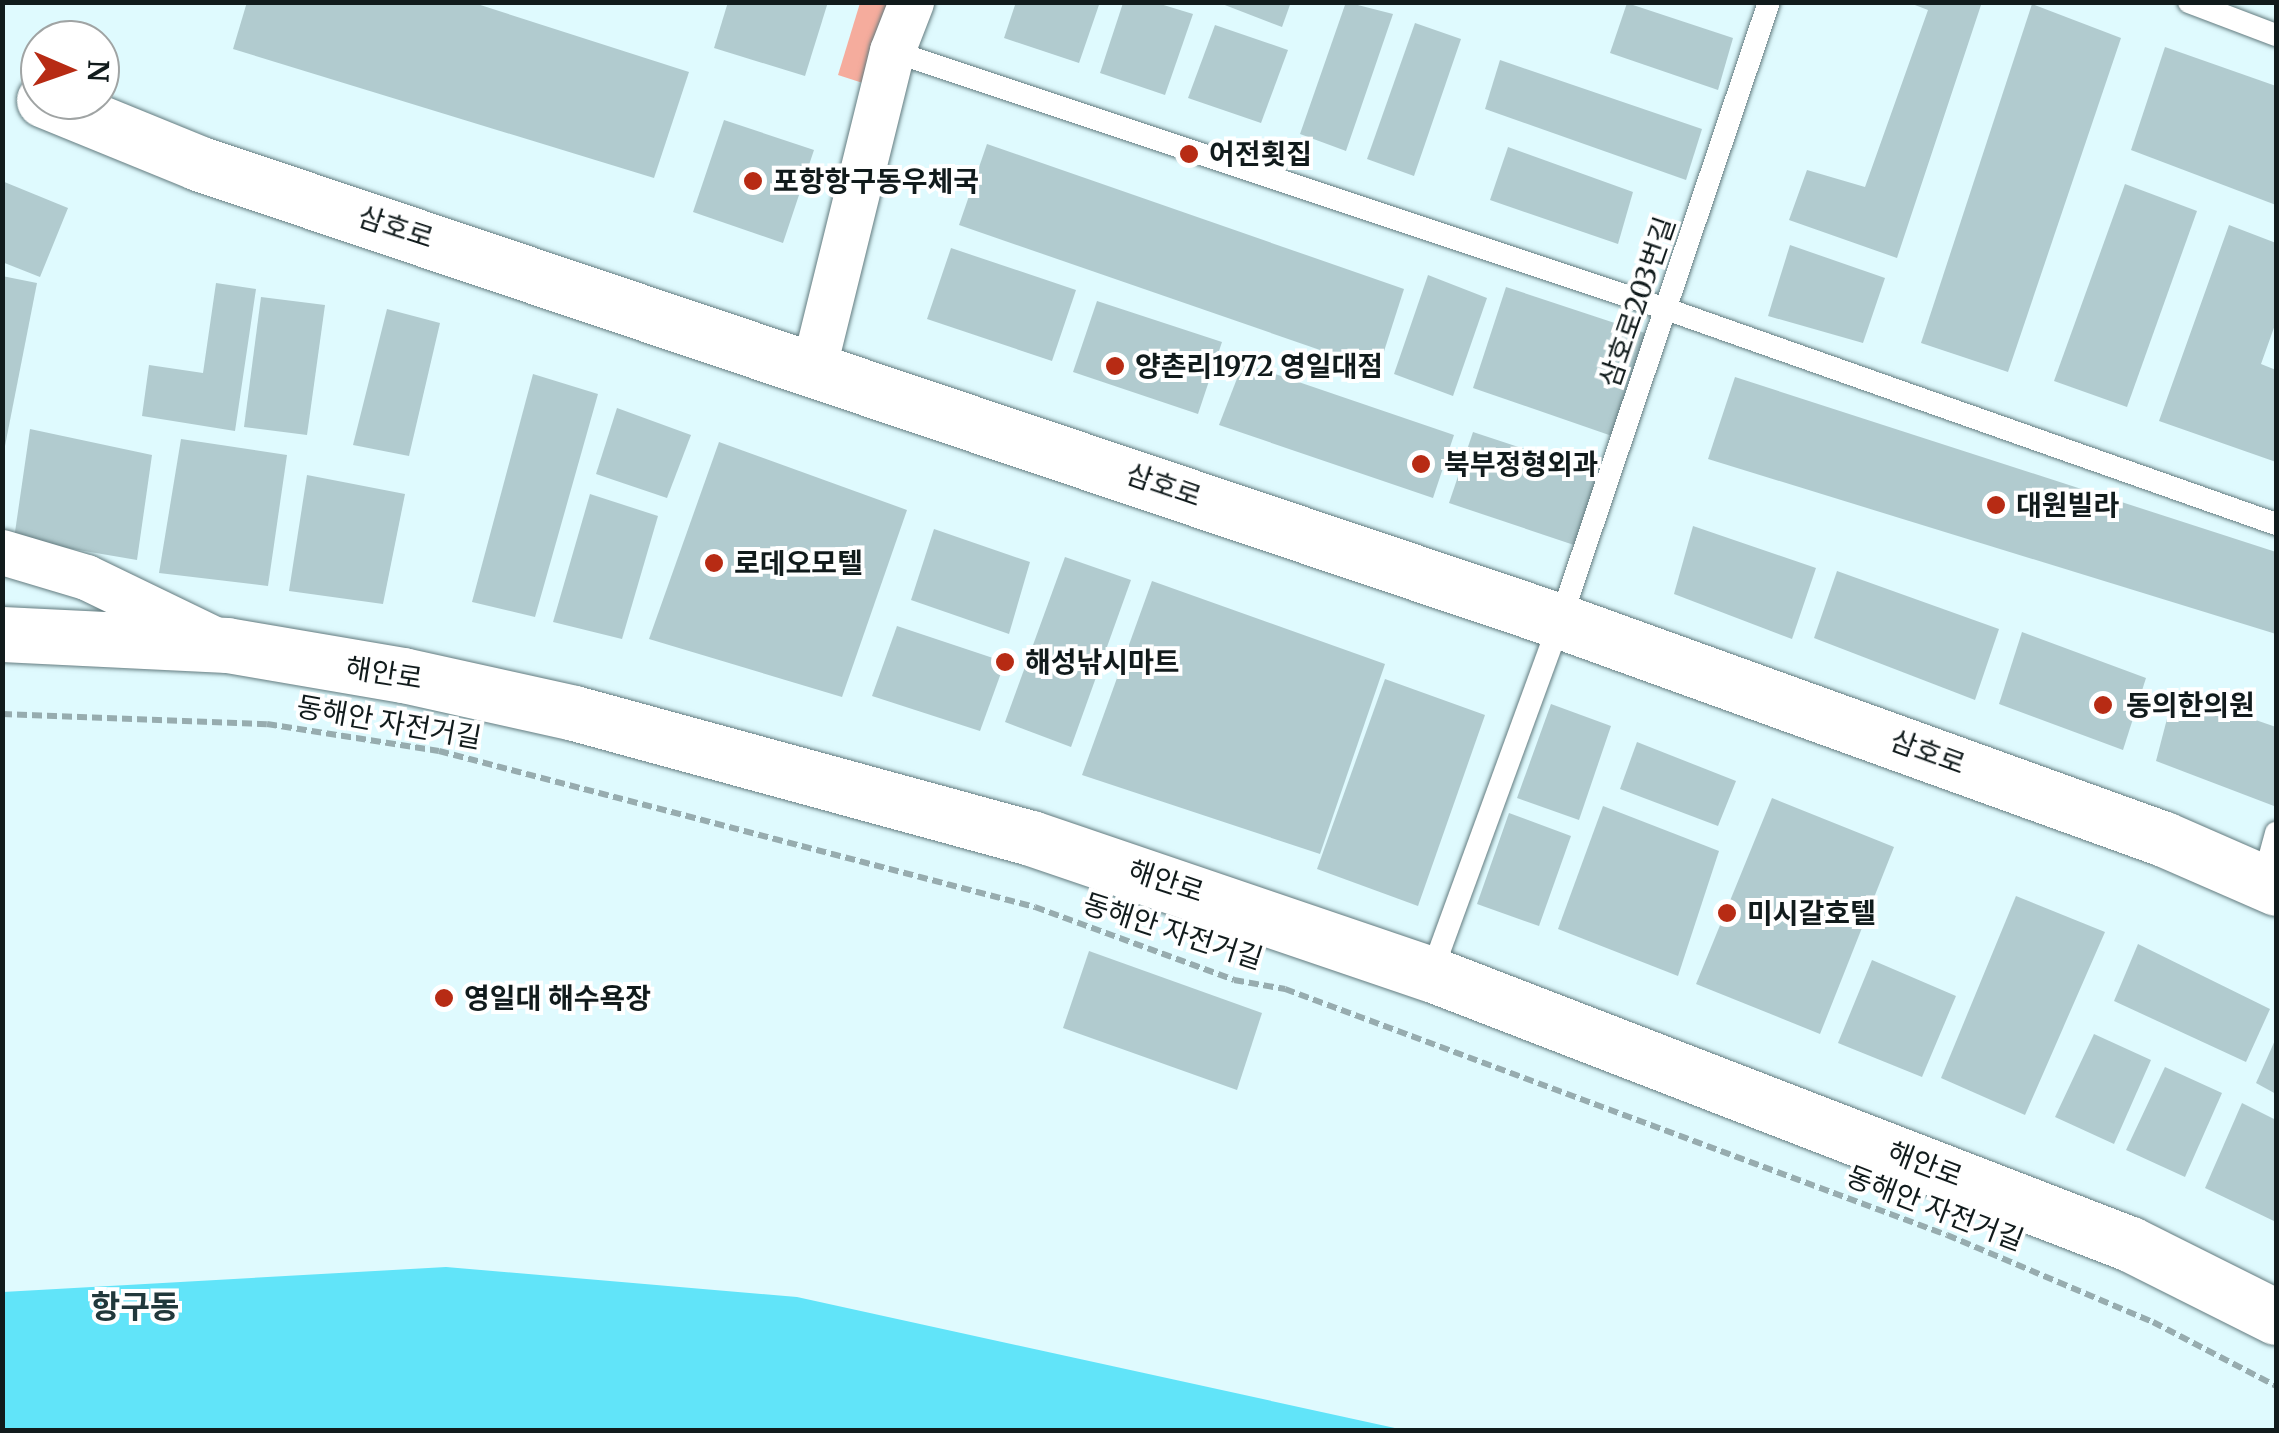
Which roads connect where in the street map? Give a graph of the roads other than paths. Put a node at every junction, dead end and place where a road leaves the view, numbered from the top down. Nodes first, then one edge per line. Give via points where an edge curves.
1 (911, 2) edge
2 (1769, 2) edge
3 (2190, 2) edge
4 (2276, 35) edge
5 (892, 50) junction
6 (93, 120) edge
7 (1666, 309) junction
8 (814, 366) junction
9 (2276, 524) edge
10 (2, 552) edge
11 (1560, 621) junction
12 (2, 634) edge
13 (227, 646) junction
14 (2272, 867) edge
15 (1430, 974) junction
16 (2276, 1317) edge

1 - 5 street
2 - 7 lane, 삼호로203번길
3 - 4 lane
5 - 7 lane
5 - 8 street
6 - 8 main road, 삼호로 via 198,163
7 - 9 lane
7 - 11 lane, 삼호로203번길
8 - 11 main road, 삼호로
10 - 13 street via 86,578
11 - 14 main road, 삼호로 via 2164,838
11 - 15 lane, 삼호로203번길
12 - 13 main road, 해안로
13 - 15 main road, 해안로 via 479,690 900,802 1140,872
15 - 16 main road, 해안로 via 2130,1244

